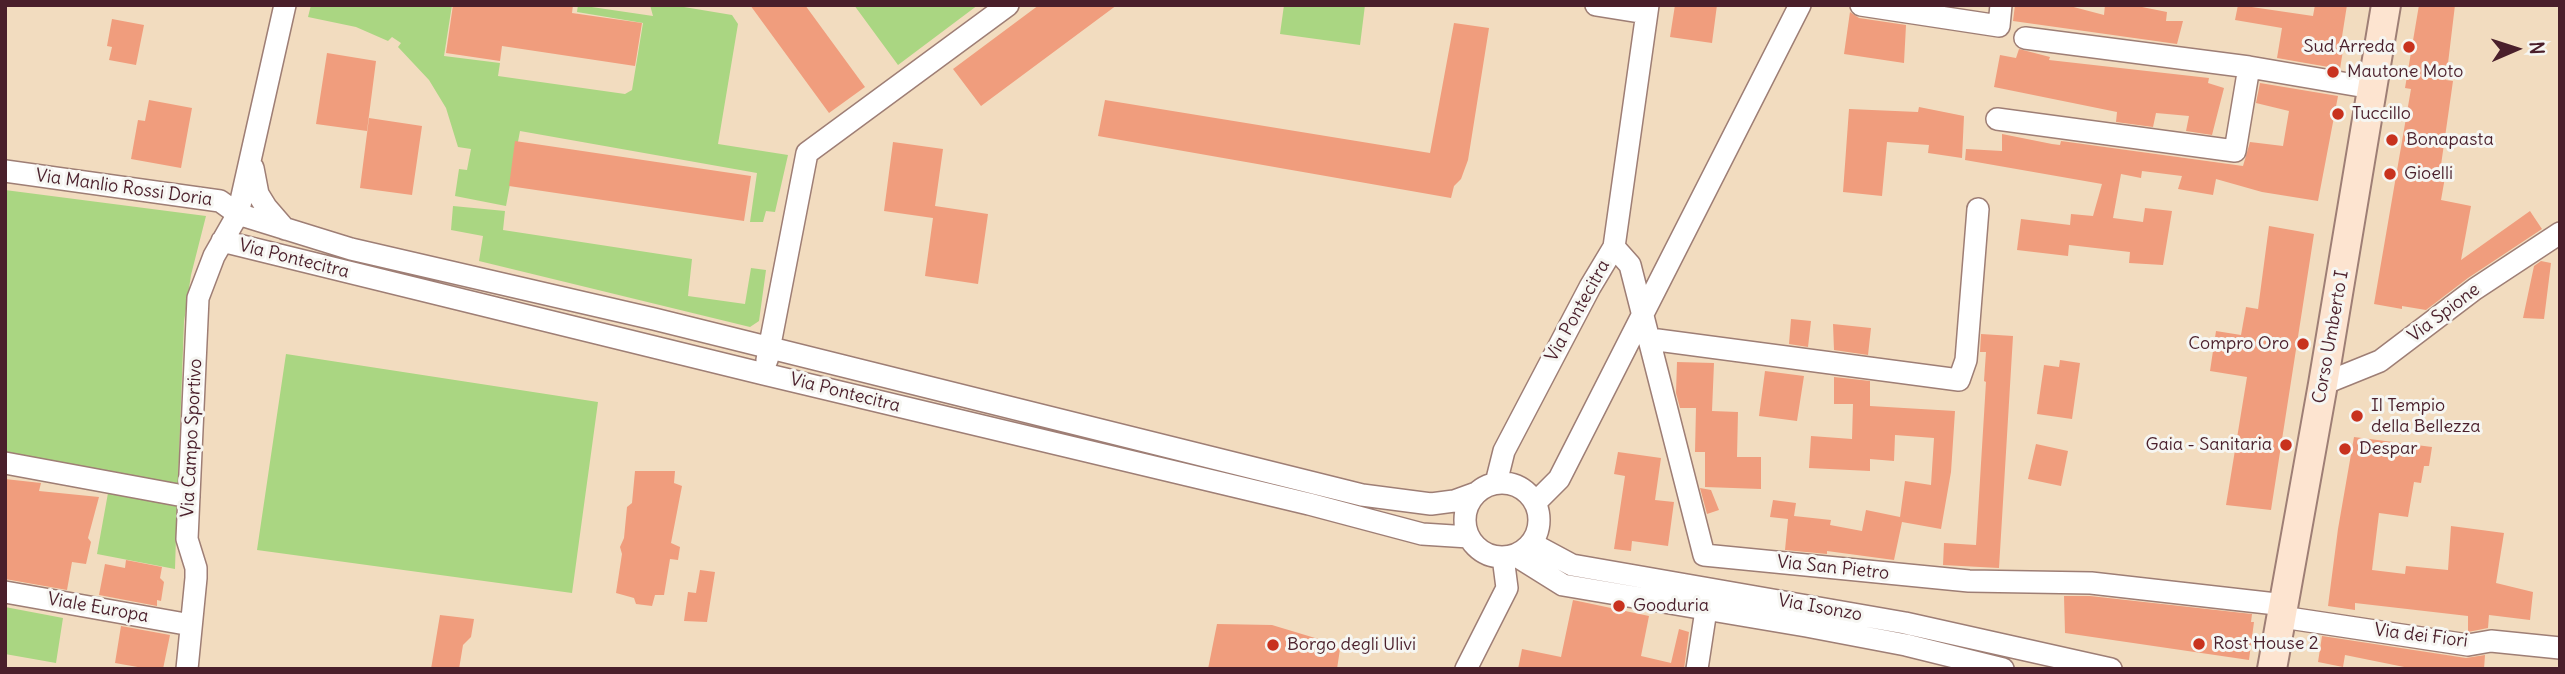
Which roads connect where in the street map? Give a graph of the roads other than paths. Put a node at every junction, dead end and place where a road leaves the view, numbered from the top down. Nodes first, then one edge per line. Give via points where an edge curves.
1 (285, 5) edge
2 (1008, 5) edge
3 (1596, 5) edge
4 (1800, 5) edge
5 (1861, 5) edge
6 (2001, 5) edge
7 (2386, 5) edge
8 (1647, 9) edge
9 (2025, 38) dead end
10 (2249, 67) junction
11 (2372, 88) junction
12 (1997, 118) dead end
13 (251, 160) junction
14 (5, 171) edge
15 (1978, 209) dead end
16 (239, 214) junction
17 (285, 229) junction
18 (2560, 233) edge
19 (222, 241) junction
20 (1614, 247) junction
21 (1644, 314) junction
22 (1650, 339) junction
23 (769, 348) junction
24 (764, 374) junction
25 (2323, 384) junction
26 (5, 463) edge
27 (1496, 483) junction
28 (1476, 493) junction
29 (189, 497) junction
30 (1535, 503) junction
31 (1469, 537) junction
32 (1516, 552) junction
33 (5, 592) edge
34 (1706, 610) junction
35 (2283, 611) junction
36 (191, 625) junction
37 (2560, 648) edge
38 (187, 669) edge
39 (1466, 669) edge
40 (1698, 669) edge
41 (2003, 669) edge
42 (2111, 669) edge
43 (2273, 669) edge

1 - 13 street, Via Campo Sportivo
2 - 23 street via 807,153
3 - 8 street
4 - 21 street
5 - 6 street via 1999,26
7 - 11 street, Corso Umberto I
8 - 20 street, Via Pontecitra
9 - 10 street
10 - 11 street
10 - 12 street via 2235,151
11 - 25 street, Corso Umberto I
13 - 16 street, Via Campo Sportivo
13 - 17 street via 258,194
14 - 16 street, Via Manlio Rossi Doria via 219,201
15 - 22 street via 1966,360 1959,380
16 - 17 street, Via Pontecitra
16 - 19 street, Via Campo Sportivo
17 - 23 street, Via Pontecitra via 351,249
18 - 25 street, Via Spione via 2475,289 2381,361
19 - 24 street, Via Pontecitra
19 - 29 street, Via Campo Sportivo via 198,298
20 - 21 street, Via San Pietro via 1630,265
20 - 27 street, Via Pontecitra via 1504,451
21 - 22 street, Via San Pietro
21 - 30 street via 1559,480
22 - 35 street, Via San Pietro via 1704,555 1969,581 2091,583
23 - 24 street
23 - 28 street, Via Pontecitra via 1362,495 1431,504
24 - 31 street, Via Pontecitra via 1422,534
25 - 35 street, Corso Umberto I
26 - 29 street
27 - 28 street
27 - 30 street via 1525,491
28 - 31 street via 1465,513
29 - 36 street, Via Campo Sportivo via 187,539 196,568
30 - 32 street via 1539,523
31 - 32 street via 1486,554
32 - 34 street, Via Isonzo via 1563,585
32 - 39 street via 1507,588
32 - 42 street, Via Isonzo via 1905,623
33 - 36 street, Viale Europa
34 - 40 street
34 - 41 street, Via Isonzo via 1906,645
35 - 37 street, Via dei Fiori via 2468,645 2491,642
35 - 43 street, Corso Umberto I
36 - 38 street, Via Campo Sportivo

